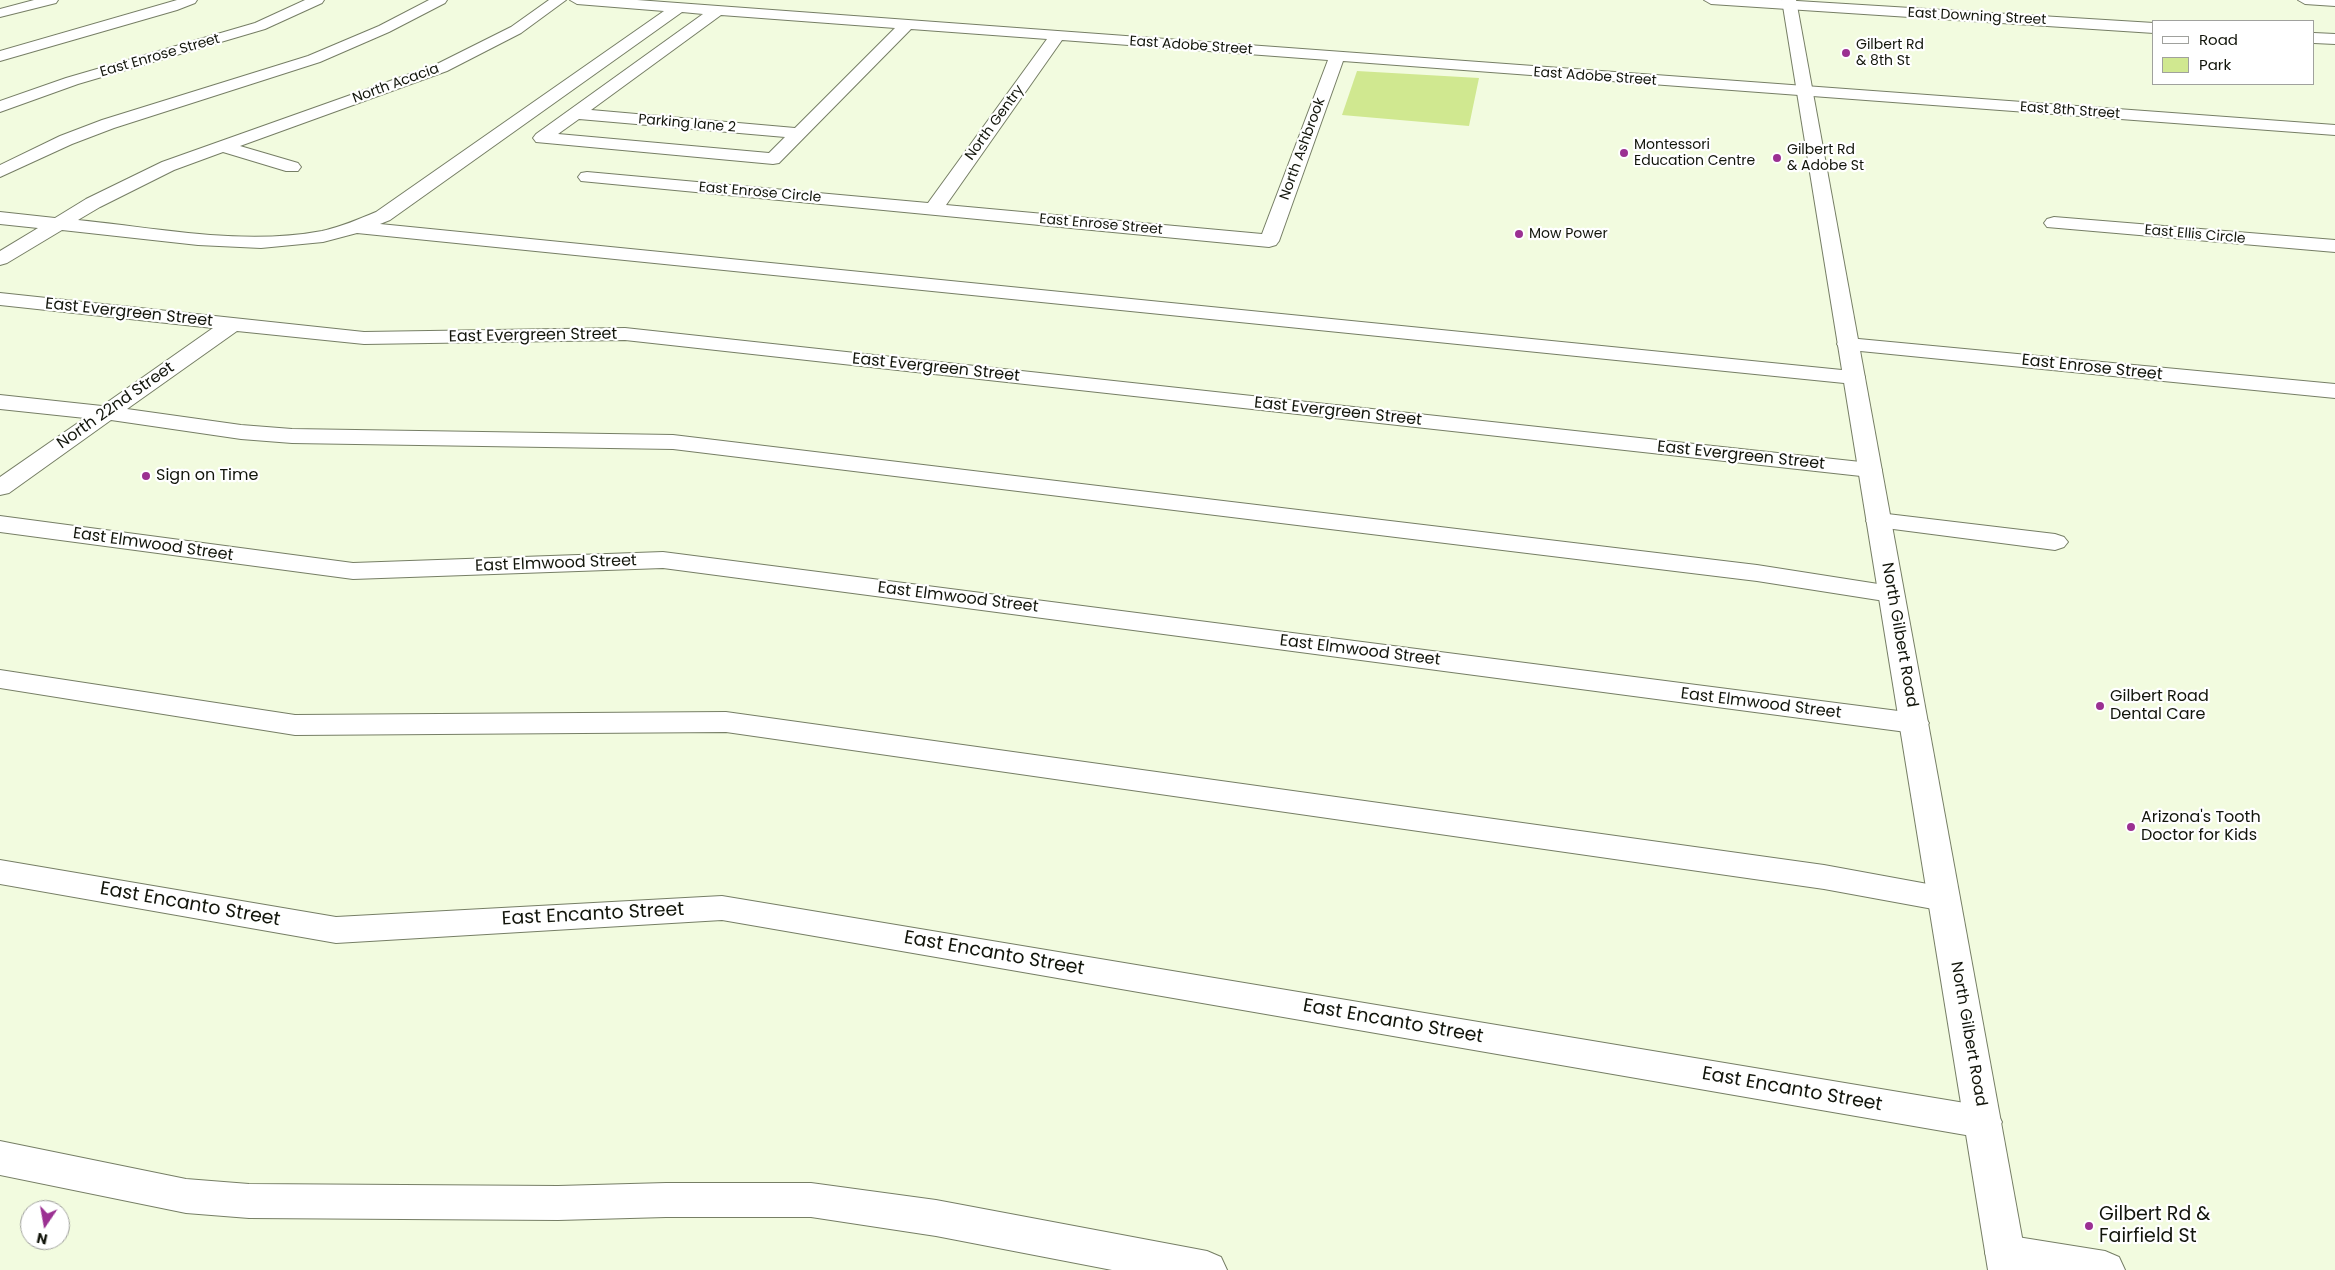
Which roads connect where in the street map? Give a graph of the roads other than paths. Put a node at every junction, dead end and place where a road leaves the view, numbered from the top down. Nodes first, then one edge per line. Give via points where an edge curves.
1 (51, 0) edge
2 (190, 0) edge
3 (317, 0) edge
4 (440, 0) edge
5 (559, 0) edge
6 (577, 0) edge
7 (799, 0) edge
8 (1711, 0) edge
9 (2305, 0) edge
10 (2335, 2) edge
11 (1790, 3) edge
12 (678, 8) junction
13 (718, 10) junction
14 (0, 13) edge
15 (780, 15) junction
16 (907, 25) junction
17 (2152, 28) edge
18 (1057, 36) junction
19 (2315, 38) edge
20 (2335, 39) edge
21 (0, 56) edge
22 (1338, 57) junction
23 (1805, 92) junction
24 (0, 107) edge
25 (576, 114) junction
26 (2335, 130) edge
27 (798, 133) junction
28 (222, 146) junction
29 (292, 167) dead end
30 (0, 172) edge
31 (586, 177) dead end
32 (933, 210) junction
33 (0, 218) edge
34 (2054, 223) dead end
35 (58, 224) junction
36 (360, 228) junction
37 (1269, 241) joint
38 (2335, 246) edge
39 (0, 259) edge
40 (0, 299) edge
41 (233, 324) junction
42 (1848, 344) junction
43 (1854, 377) junction
44 (2335, 391) edge
45 (0, 402) edge
46 (107, 413) junction
47 (1870, 470) junction
48 (0, 488) edge
49 (1879, 521) junction
50 (0, 524) edge
51 (2055, 542) dead end
52 (1892, 594) junction
53 (0, 679) edge
54 (1914, 724) junction
55 (0, 872) edge
56 (1944, 899) junction
57 (1983, 1122) junction
58 (0, 1158) edge
59 (2006, 1261) edge
60 (1207, 1270) edge
61 (2104, 1270) edge

1 - 14 street
2 - 21 street
3 - 24 street, East Enrose Street via 260,26 72,81
4 - 30 street via 384,29 314,59 108,124
5 - 28 street, North Acacia via 516,30 441,68
6 - 12 street, East Adobe Street
7 - 15 street
8 - 11 street, East Downing Street
9 - 10 street
11 - 17 street, East Downing Street
11 - 23 street, North Gilbert Road
12 - 13 street, East Adobe Street
12 - 36 street via 383,216
13 - 15 street, East Adobe Street
13 - 25 street
15 - 16 street, East Adobe Street
16 - 18 street, East Adobe Street
16 - 27 street
18 - 22 street, East Adobe Street
18 - 32 street, North Gentry
19 - 20 street
22 - 23 street, East Adobe Street
22 - 37 street, North Ashbrook
23 - 26 street, East 8th Street
23 - 42 street, North Gilbert Road
25 - 27 street, Parking lane 2
25 - 27 street via 542,138 773,159
28 - 29 street
28 - 35 street, North Acacia via 168,166
31 - 32 street, East Enrose Circle
32 - 37 street, East Enrose Street
33 - 35 street
34 - 38 street, East Ellis Circle
35 - 36 street via 261,242 292,242
35 - 39 street, North Acacia
36 - 43 street
40 - 41 street, East Evergreen Street
41 - 46 street, North 22nd Street
41 - 47 street, East Evergreen Street via 364,338 626,334
42 - 43 street, North Gilbert Road
42 - 44 street, East Enrose Street
43 - 47 street, North Gilbert Road
45 - 46 street
46 - 48 street, North 22nd Street
46 - 52 street via 292,436 673,442 1756,573
47 - 49 street, North Gilbert Road
49 - 51 street
49 - 52 street, North Gilbert Road
50 - 54 street, East Elmwood Street via 353,572 663,560
52 - 54 street, North Gilbert Road
53 - 56 street via 295,725 726,722 1824,877
54 - 56 street, North Gilbert Road
55 - 57 street, East Encanto Street via 336,930 722,908
56 - 57 street, North Gilbert Road
57 - 59 street, North Gilbert Road
58 - 60 street via 186,1196 249,1201 558,1203 811,1200 936,1218
59 - 61 street

